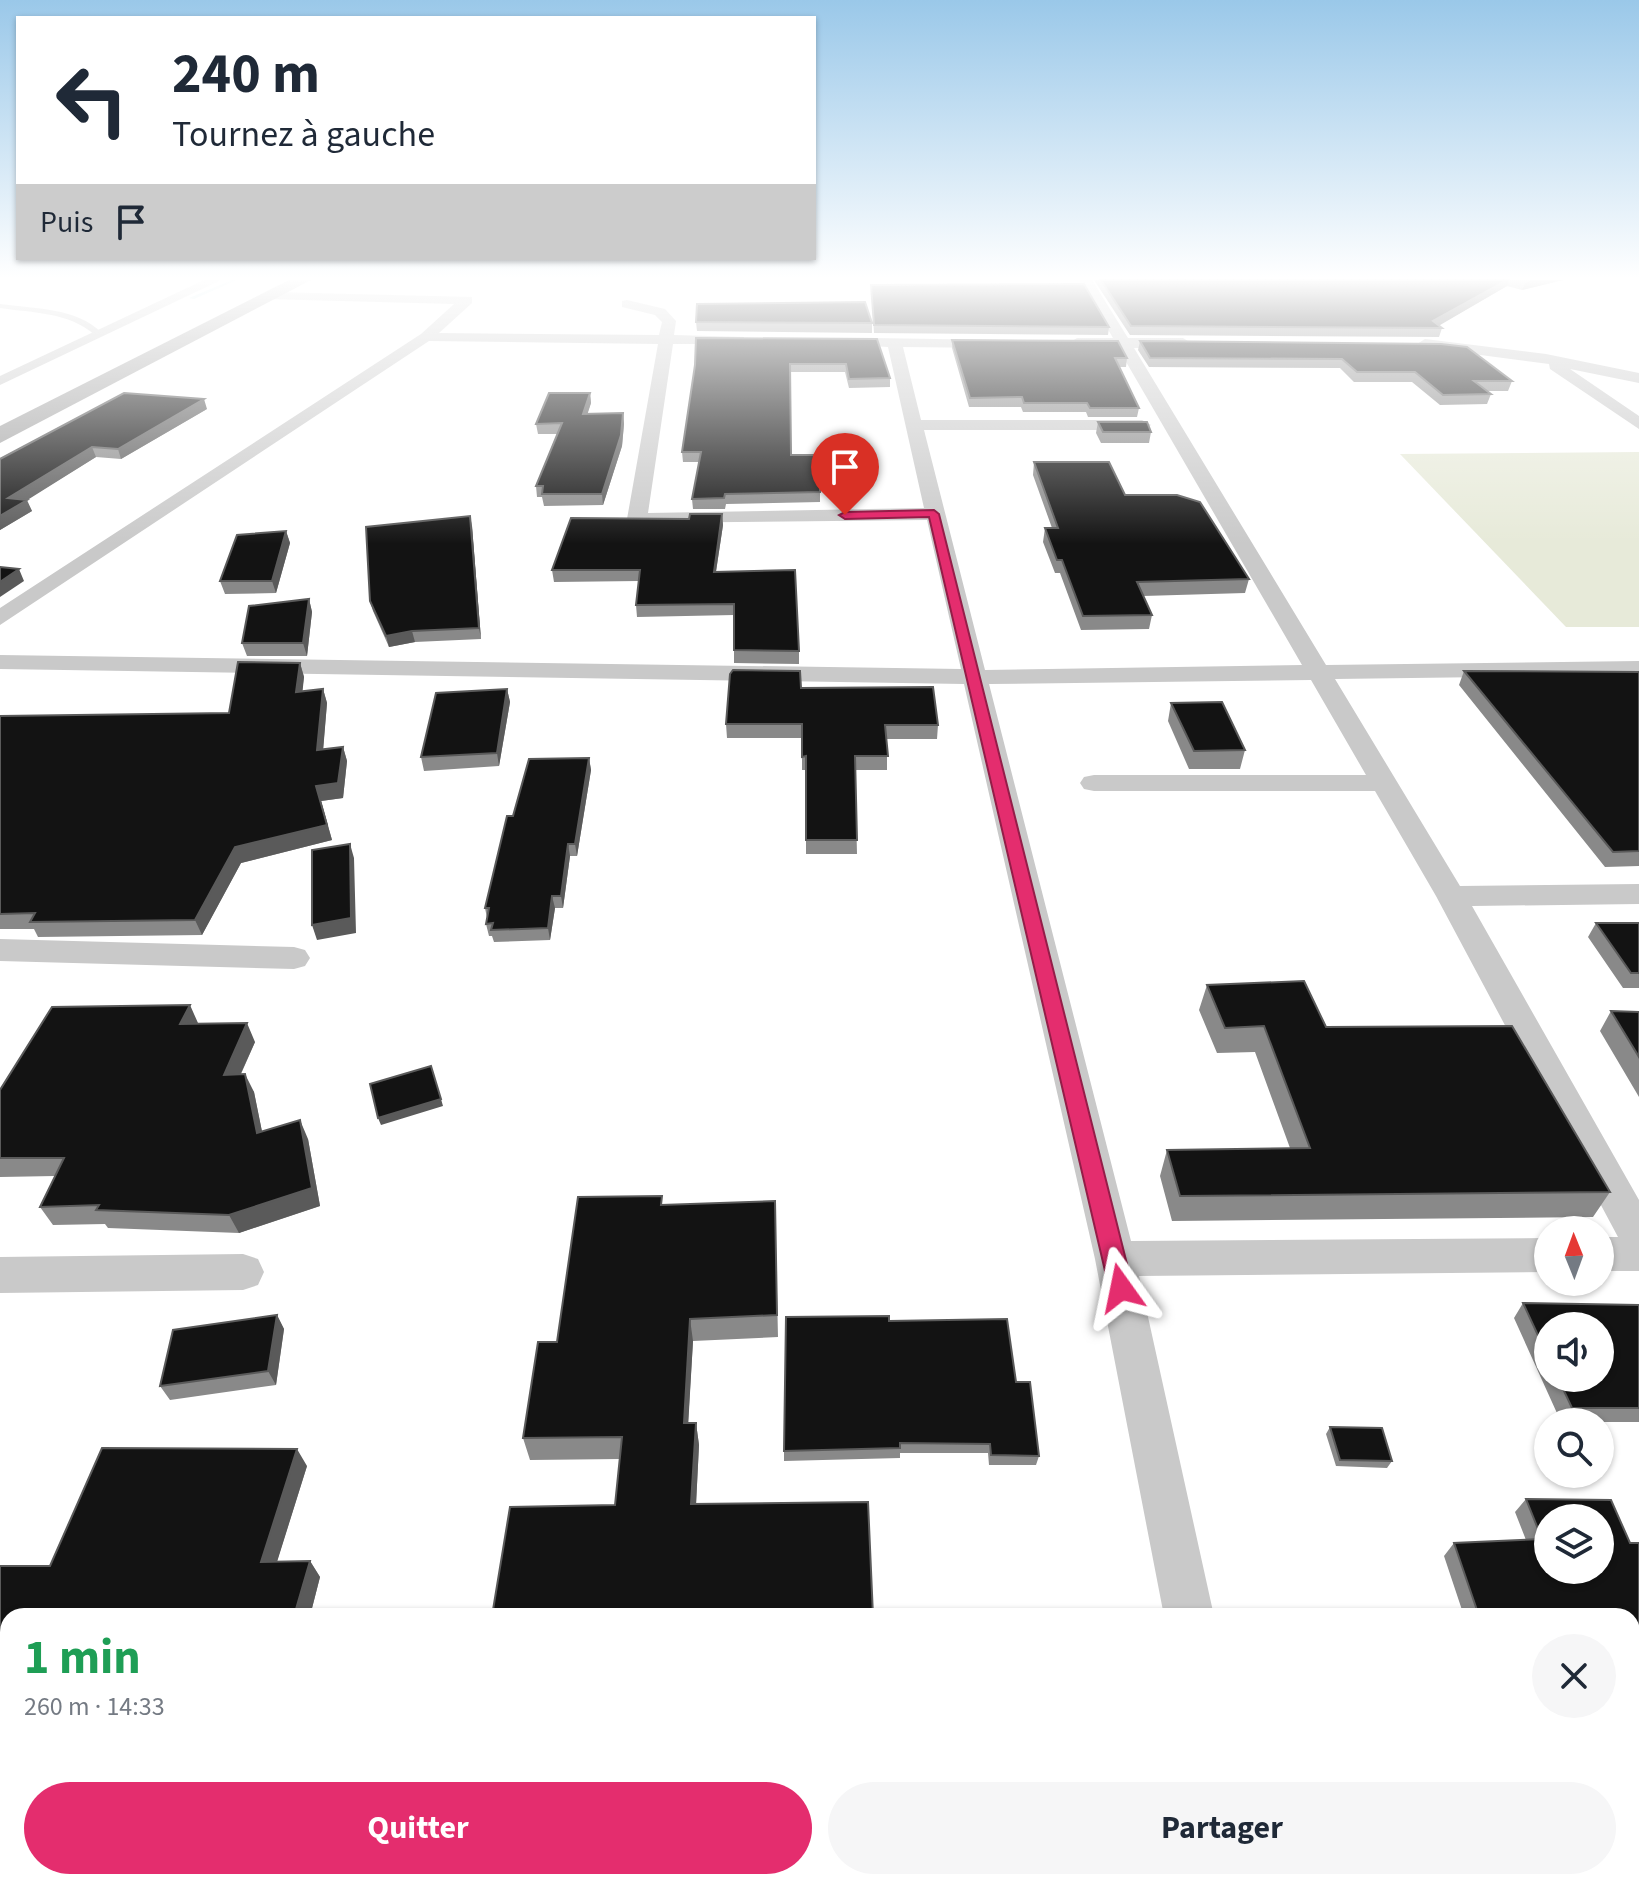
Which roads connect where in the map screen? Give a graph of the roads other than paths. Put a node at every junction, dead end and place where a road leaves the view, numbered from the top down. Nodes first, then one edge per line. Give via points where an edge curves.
1 (27, 368) edge
2 (123, 368) edge
3 (379, 368) edge
4 (661, 368) edge
5 (900, 368) edge
6 (1139, 368) edge
7 (1559, 368) edge
8 (1591, 368) edge
9 (1639, 378) edge
10 (1, 381) edge
11 (27, 387) dead end
12 (1639, 424) edge
13 (913, 425) junction
14 (1172, 425) junction
15 (0, 436) edge
16 (934, 514) junction
17 (0, 618) edge
18 (0, 662) edge
19 (1639, 668) edge
20 (1317, 673) junction
21 (975, 677) junction
22 (1094, 783) dead end
23 (1384, 783) junction
24 (1639, 894) edge
25 (1451, 896) junction
26 (0, 950) edge
27 (294, 958) dead end
28 (1639, 1237) edge
29 (1614, 1254) edge
30 (1639, 1254) edge
31 (1534, 1255) edge
32 (1115, 1259) junction
33 (243, 1272) dead end
34 (0, 1275) edge
35 (1187, 1608) edge

1 - 10 street
2 - 15 main road
3 - 17 street
4 - 16 street via 637,519
5 - 13 street
6 - 14 street
7 - 12 street
8 - 9 street
10 - 11 street
13 - 14 street
13 - 16 street
14 - 20 street
16 - 21 street
18 - 21 street
19 - 20 street
20 - 21 street
20 - 23 street
21 - 32 street
22 - 23 street
23 - 25 street
24 - 25 street
25 - 28 street
26 - 27 street
29 - 30 street
31 - 32 street
32 - 35 street
33 - 34 street

